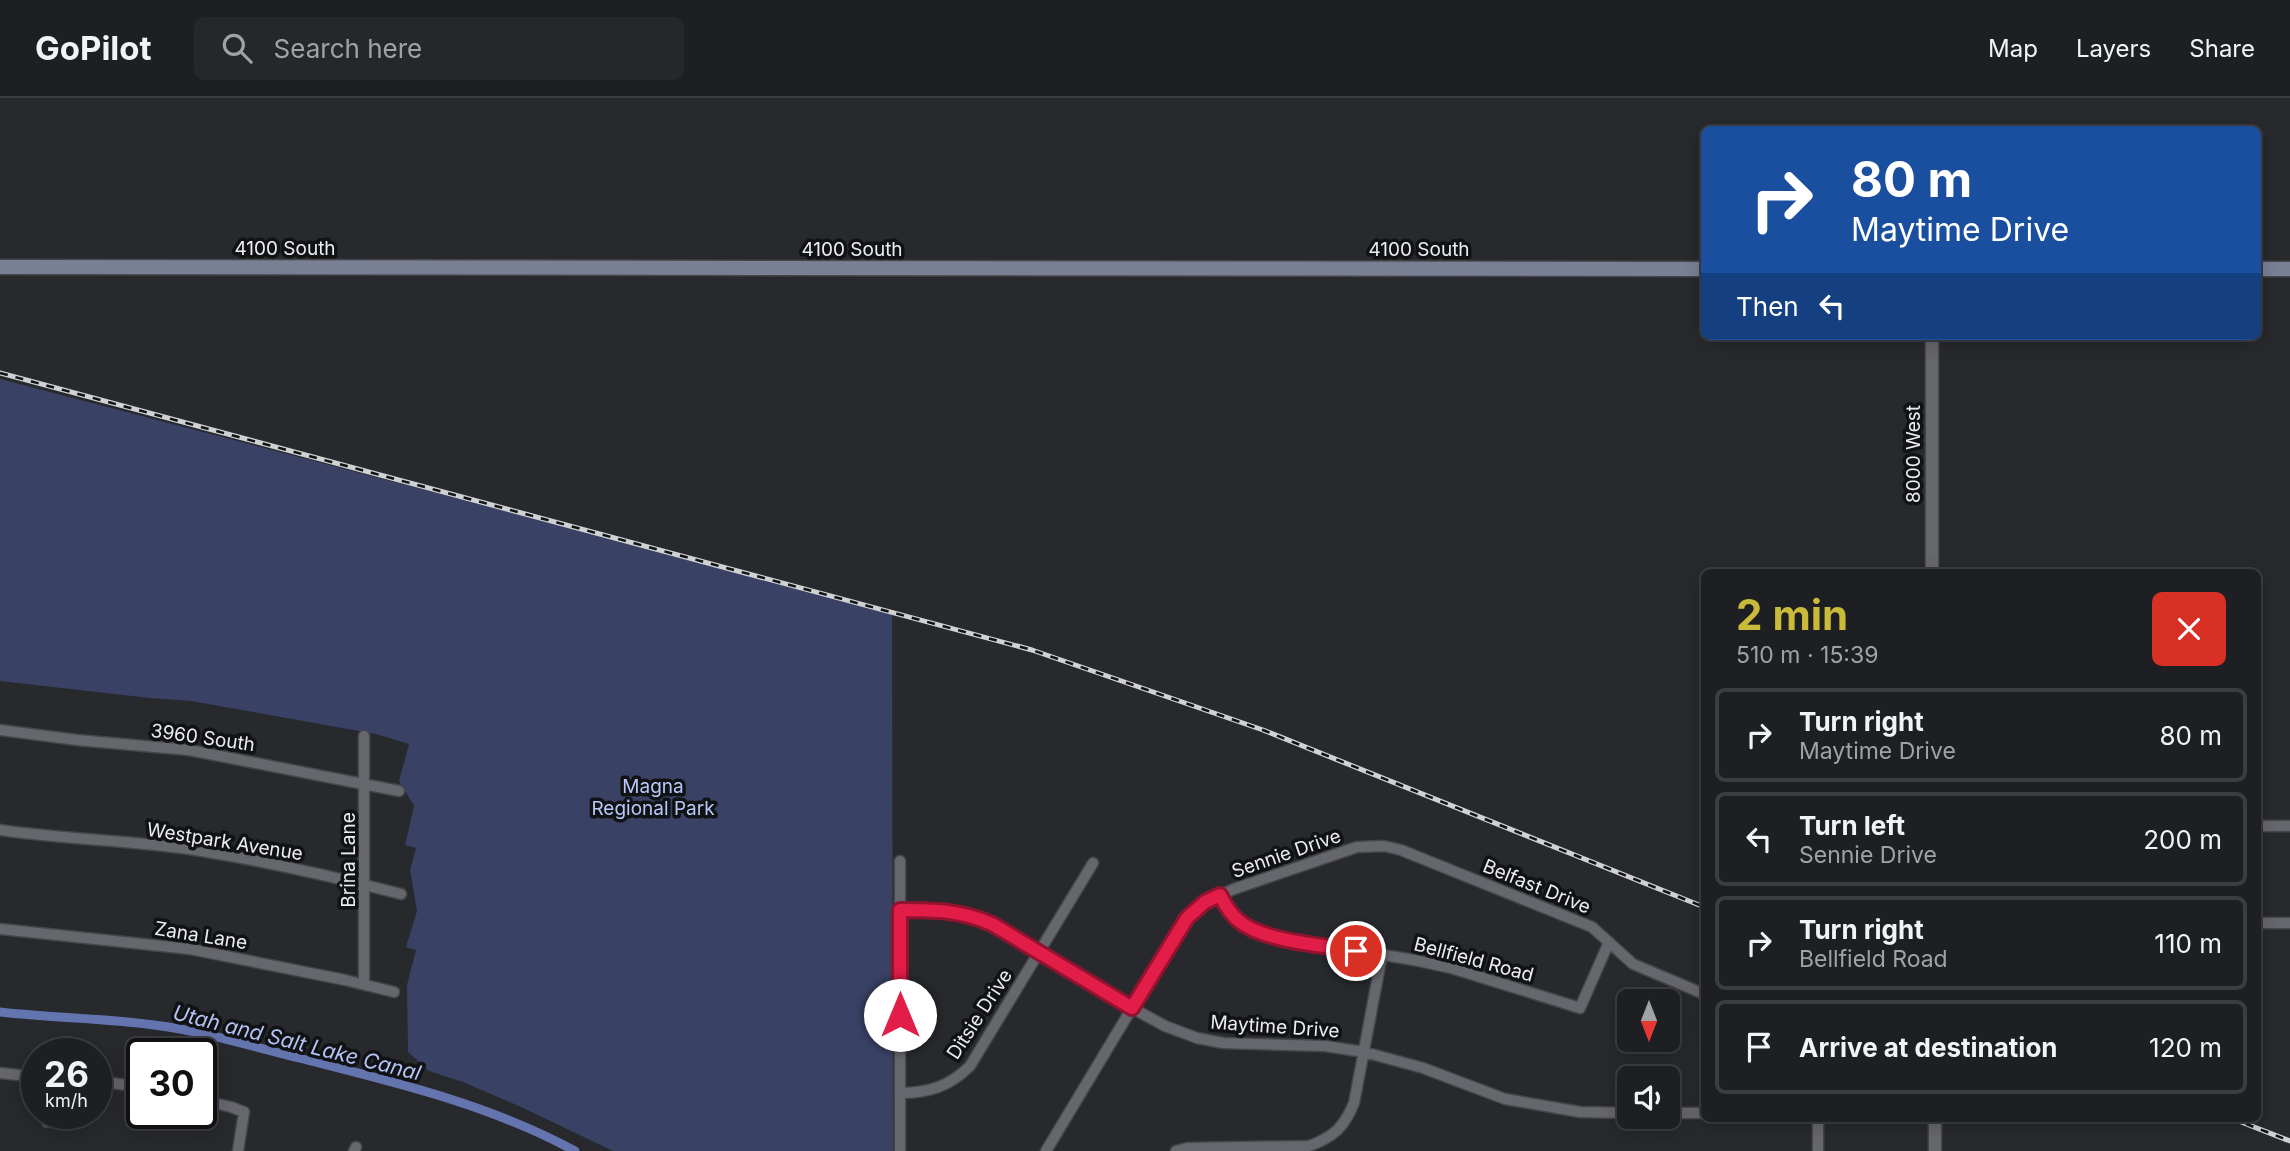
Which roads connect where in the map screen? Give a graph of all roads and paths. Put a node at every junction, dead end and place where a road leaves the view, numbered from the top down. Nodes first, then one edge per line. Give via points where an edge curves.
1 (0, 267) edge
2 (1701, 269) edge
3 (2261, 269) edge
4 (2290, 270) edge
5 (1932, 340) edge
6 (1933, 569) edge
7 (0, 730) edge
8 (364, 736) dead end
9 (365, 783) junction
10 (399, 791) dead end
11 (2261, 826) edge
12 (2290, 826) edge
13 (0, 830) edge
14 (1384, 846) joint
15 (900, 861) dead end
16 (1093, 863) dead end
17 (365, 884) junction
18 (401, 894) dead end
19 (1220, 895) junction
20 (900, 910) junction
21 (2261, 923) edge
22 (2290, 923) edge
23 (0, 929) edge
24 (1609, 942) junction
25 (1039, 953) junction
26 (1382, 955) junction
27 (364, 984) junction
28 (394, 992) dead end
29 (1701, 993) edge
30 (1132, 1008) junction
31 (1364, 1052) junction
32 (0, 1073) edge
33 (21, 1075) edge
34 (900, 1093) junction
35 (217, 1104) edge
36 (1617, 1113) edge
37 (1680, 1113) edge
38 (1701, 1113) edge
39 (1818, 1122) edge
40 (1935, 1122) edge
41 (238, 1151) edge
42 (900, 1151) edge
43 (1045, 1151) edge
44 (1176, 1151) edge
45 (1818, 1151) edge
46 (1935, 1151) edge

1 - 2 main road, 4100 South
3 - 4 main road
5 - 6 street, 8000 West
7 - 9 street, 3960 South via 189,750
8 - 9 street, Brina Lane
9 - 10 street, 3960 South
9 - 17 street, Brina Lane
11 - 12 street
13 - 17 street, Westpark Avenue via 202,851
14 - 19 street, Sennie Drive via 1357,847
14 - 24 street, Belfast Drive via 1592,927
15 - 20 street
16 - 25 street, Ditsie Drive
17 - 18 street, Westpark Avenue
17 - 27 street, Brina Lane
19 - 26 street, Bellfield Road via 1228,910 1256,932
19 - 30 street, Sennie Drive via 1187,918
20 - 25 street, Maytime Drive via 971,915
20 - 34 street
21 - 22 street
23 - 27 street, Zana Lane via 179,948
24 - 26 street, Bellfield Road via 1580,1008 1451,968
24 - 29 street, Belfast Drive via 1633,964
25 - 30 street, Maytime Drive
25 - 34 street, Ditsie Drive via 971,1066 931,1091
26 - 31 street
27 - 28 street, Zana Lane
30 - 31 street, Maytime Drive via 1165,1026 1210,1040
30 - 43 street, Sennie Drive
31 - 36 street, Maytime Drive via 1505,1099 1580,1112
31 - 44 street via 1347,1119 1324,1141 1309,1146
32 - 33 street
34 - 42 street
35 - 41 street via 244,1112
37 - 38 street
39 - 45 street
40 - 46 street

